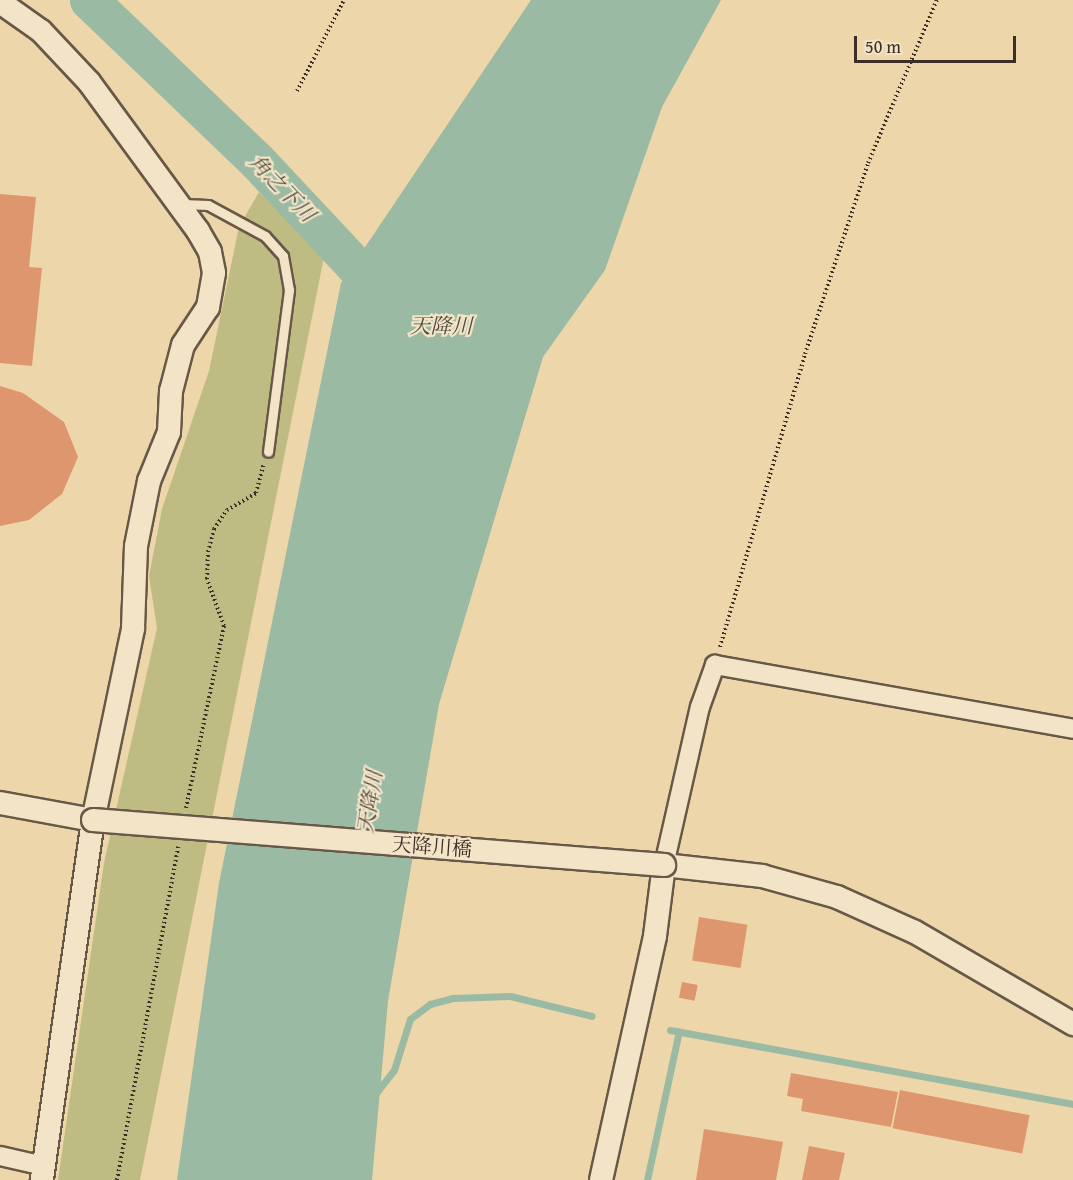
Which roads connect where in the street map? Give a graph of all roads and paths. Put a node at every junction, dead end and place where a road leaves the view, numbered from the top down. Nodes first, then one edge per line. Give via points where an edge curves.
1 (344, 0) edge
2 (937, 0) edge
3 (0, 2) edge
4 (297, 91) dead end
5 (180, 204) junction
6 (268, 452) dead end
7 (715, 664) junction
8 (1073, 729) edge
9 (0, 803) edge
10 (93, 820) junction
11 (664, 865) junction
12 (1073, 1024) edge
13 (0, 1156) edge
14 (43, 1173) edge
15 (601, 1180) edge

1 - 4 path
2 - 7 path via 868,163 805,354
3 - 5 street via 41,31 89,82
5 - 6 lane via 208,205 265,236 283,256 289,290
5 - 10 street via 210,252 214,273 208,307 183,345 171,391 169,432 149,481 136,546 133,629
7 - 8 street
7 - 11 street via 700,707
9 - 10 street, 天降川橋
10 - 11 street, 天降川橋, bridge
10 - 14 street
11 - 12 street, 天降川橋 via 762,876 837,897 915,932
11 - 15 street via 655,936
13 - 14 street

